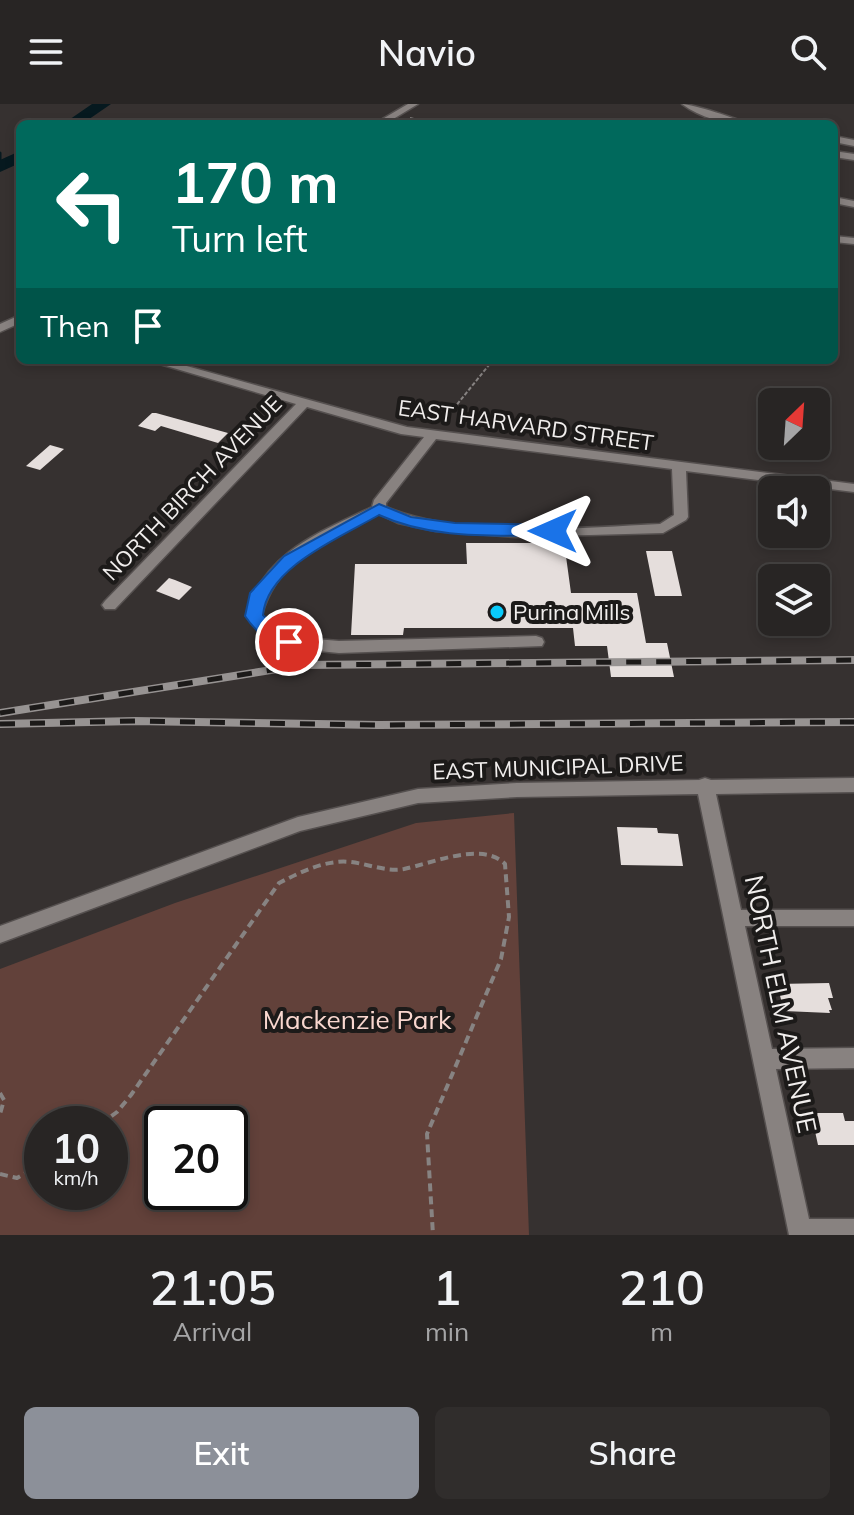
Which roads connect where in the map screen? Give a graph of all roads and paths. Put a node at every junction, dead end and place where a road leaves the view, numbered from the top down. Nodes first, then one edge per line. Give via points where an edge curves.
1 (414, 104) edge
2 (686, 104) edge
3 (394, 115) junction
4 (385, 120) edge
5 (417, 120) edge
6 (729, 120) edge
7 (854, 143) edge
8 (851, 156) edge
9 (167, 364) edge
10 (490, 364) edge
11 (305, 402) junction
12 (432, 435) junction
13 (679, 467) junction
14 (854, 488) edge
15 (379, 509) junction
16 (110, 605) dead end
17 (536, 642) dead end
18 (705, 785) junction
19 (854, 785) edge
20 (733, 918) junction
21 (854, 918) edge
22 (0, 935) edge
23 (854, 1058) edge
24 (764, 1059) junction
25 (0, 1093) edge
26 (122, 1106) edge
27 (0, 1114) edge
28 (0, 1174) edge
29 (24, 1177) edge
30 (854, 1231) edge
31 (801, 1233) edge
32 (433, 1235) edge

1 - 3 street
2 - 6 street
3 - 4 street
3 - 5 path
7 - 8 street
9 - 11 street, EAST HARVARD STREET
10 - 12 path
11 - 12 street, EAST HARVARD STREET
11 - 16 street, NORTH BIRCH AVENUE
12 - 13 street, EAST HARVARD STREET
12 - 15 street
13 - 14 street, EAST HARVARD STREET
13 - 15 street via 681,517 663,528 455,529 407,522
15 - 17 street via 312,544 270,578 256,598 254,616 267,631 289,642 339,647
18 - 19 street, EAST MUNICIPAL DRIVE
18 - 20 street, NORTH ELM AVENUE
18 - 22 street, EAST MUNICIPAL DRIVE via 461,792 374,804 298,824
20 - 21 street
20 - 24 street, NORTH ELM AVENUE
23 - 24 street
24 - 31 street, NORTH ELM AVENUE
25 - 27 path
26 - 32 path via 279,883 339,861 399,870 491,854 506,868 507,932 493,979 427,1134
28 - 29 path
30 - 31 street

